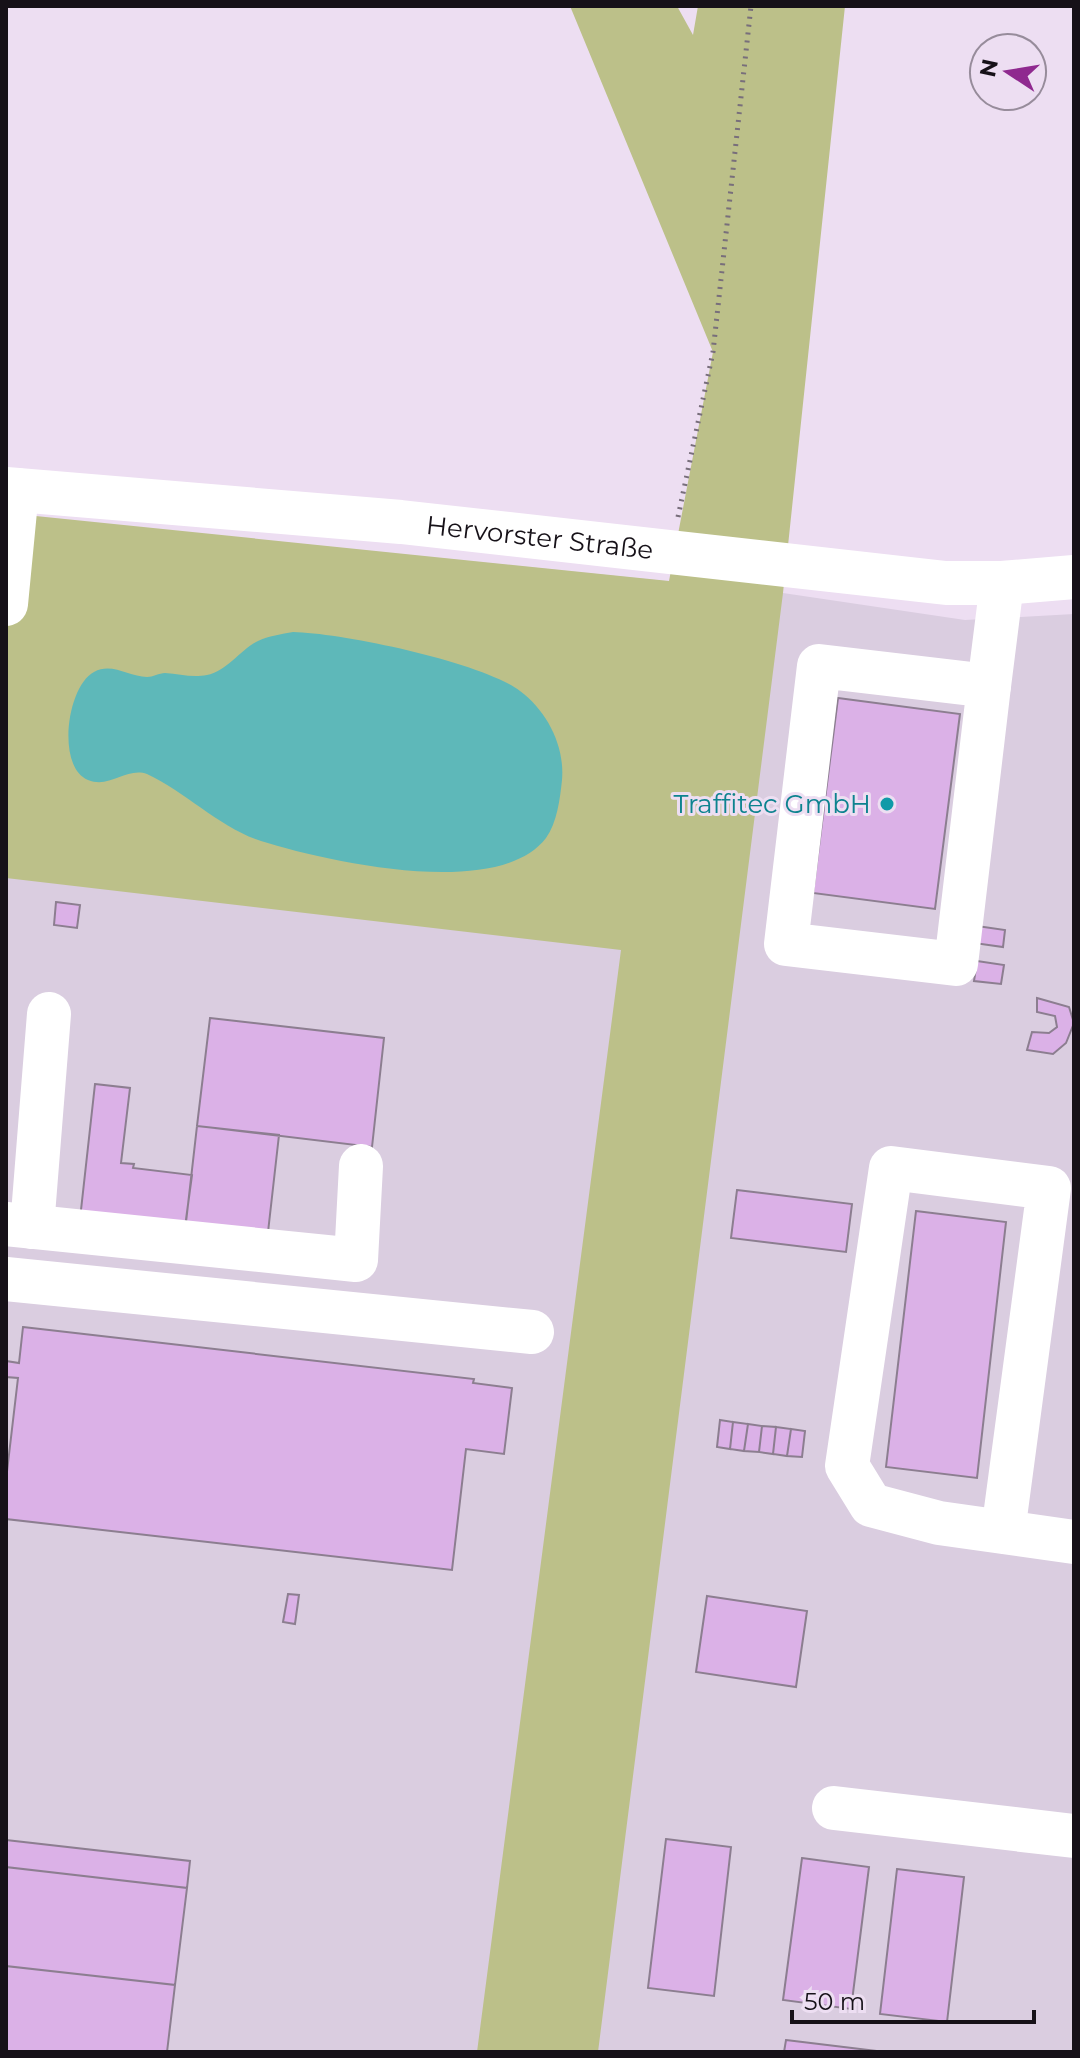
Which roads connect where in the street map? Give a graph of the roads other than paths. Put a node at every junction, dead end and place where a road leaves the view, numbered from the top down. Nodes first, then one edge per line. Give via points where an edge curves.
1 (12, 489) edge
2 (1074, 577) edge
3 (1002, 583) junction
4 (6, 604) edge
5 (989, 686) junction
6 (49, 1014) dead end
7 (361, 1166) dead end
8 (19, 1226) edge
9 (6, 1279) edge
10 (532, 1332) dead end
11 (1003, 1532) junction
12 (1074, 1542) edge
13 (834, 1808) dead end
14 (1074, 1836) edge

1 - 3 street, Hervorster Straße via 401,522 946,583
1 - 4 street
2 - 3 street, Hervorster Straße
3 - 5 street
5 - 5 street via 819,666 786,944 956,964
6 - 8 street
7 - 8 street via 356,1260
9 - 10 street
11 - 11 street via 939,1523 871,1505 847,1466 891,1168 1049,1188
11 - 12 street
13 - 14 street

